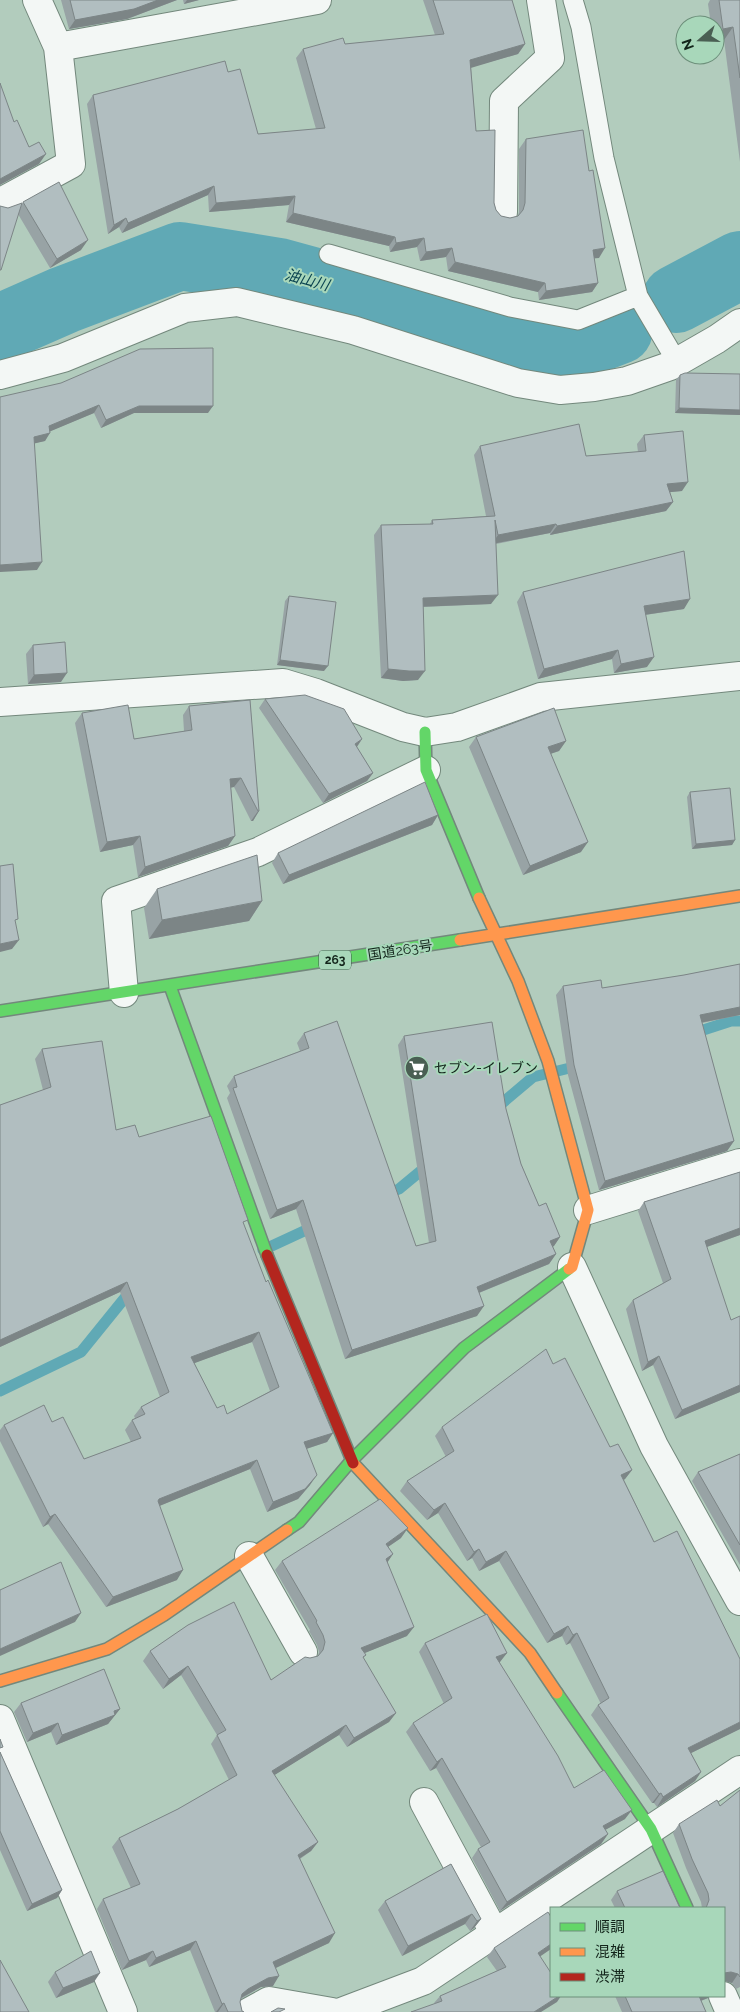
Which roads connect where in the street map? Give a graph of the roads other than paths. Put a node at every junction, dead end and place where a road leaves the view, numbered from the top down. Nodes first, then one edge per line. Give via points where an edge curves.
1 (37, 0) edge
2 (317, 0) edge
3 (541, 0) edge
4 (573, 0) edge
5 (58, 48) junction
6 (1, 202) edge
7 (503, 212) dead end
8 (329, 254) dead end
9 (638, 296) junction
10 (740, 323) edge
11 (677, 362) junction
12 (0, 374) edge
13 (740, 676) edge
14 (0, 702) edge
15 (425, 732) junction
16 (426, 770) junction
17 (740, 896) edge
18 (496, 934) junction
19 (170, 986) junction
20 (124, 992) junction
21 (0, 1012) edge
22 (740, 1163) edge
23 (588, 1210) junction
24 (572, 1266) junction
25 (350, 1461) junction
26 (250, 1556) junction
27 (740, 1601) edge
28 (303, 1652) dead end
29 (0, 1681) edge
30 (0, 1720) edge
31 (740, 1770) edge
32 (424, 1802) dead end
33 (652, 1829) junction
34 (687, 1907) edge
35 (495, 1934) junction
36 (723, 1997) edge
37 (123, 2012) edge
38 (249, 2012) edge
39 (332, 2012) edge
40 (341, 2012) edge
41 (730, 2012) edge

1 - 5 street
2 - 5 street
3 - 7 street via 550,58 504,101
4 - 9 lane via 581,27 604,158
5 - 6 street via 71,164
8 - 9 lane via 510,307 578,320
9 - 11 lane
10 - 11 street
11 - 12 street via 628,381 560,390 518,383 353,330 237,302 184,308 63,358
13 - 15 street via 541,697 457,727
14 - 15 street via 283,682 403,727
15 - 16 main road
16 - 18 main road
16 - 20 street via 258,852 116,901
17 - 18 main road, 国道263号 / 263
18 - 19 main road, 国道263号 / 263
18 - 23 main road via 518,981 548,1061
19 - 20 main road, 国道263号 / 263
19 - 25 main road via 260,1237
20 - 21 main road, 国道263号 / 263
22 - 23 street
23 - 24 main road
24 - 25 main road via 464,1348
24 - 27 street via 654,1446
25 - 26 main road via 299,1522
25 - 33 main road via 530,1653
26 - 28 street
26 - 29 main road via 164,1615 107,1649
30 - 37 street
31 - 33 street
32 - 35 street
33 - 34 main road
33 - 35 street
35 - 40 street via 423,1981
36 - 41 street
38 - 39 street via 269,2001

